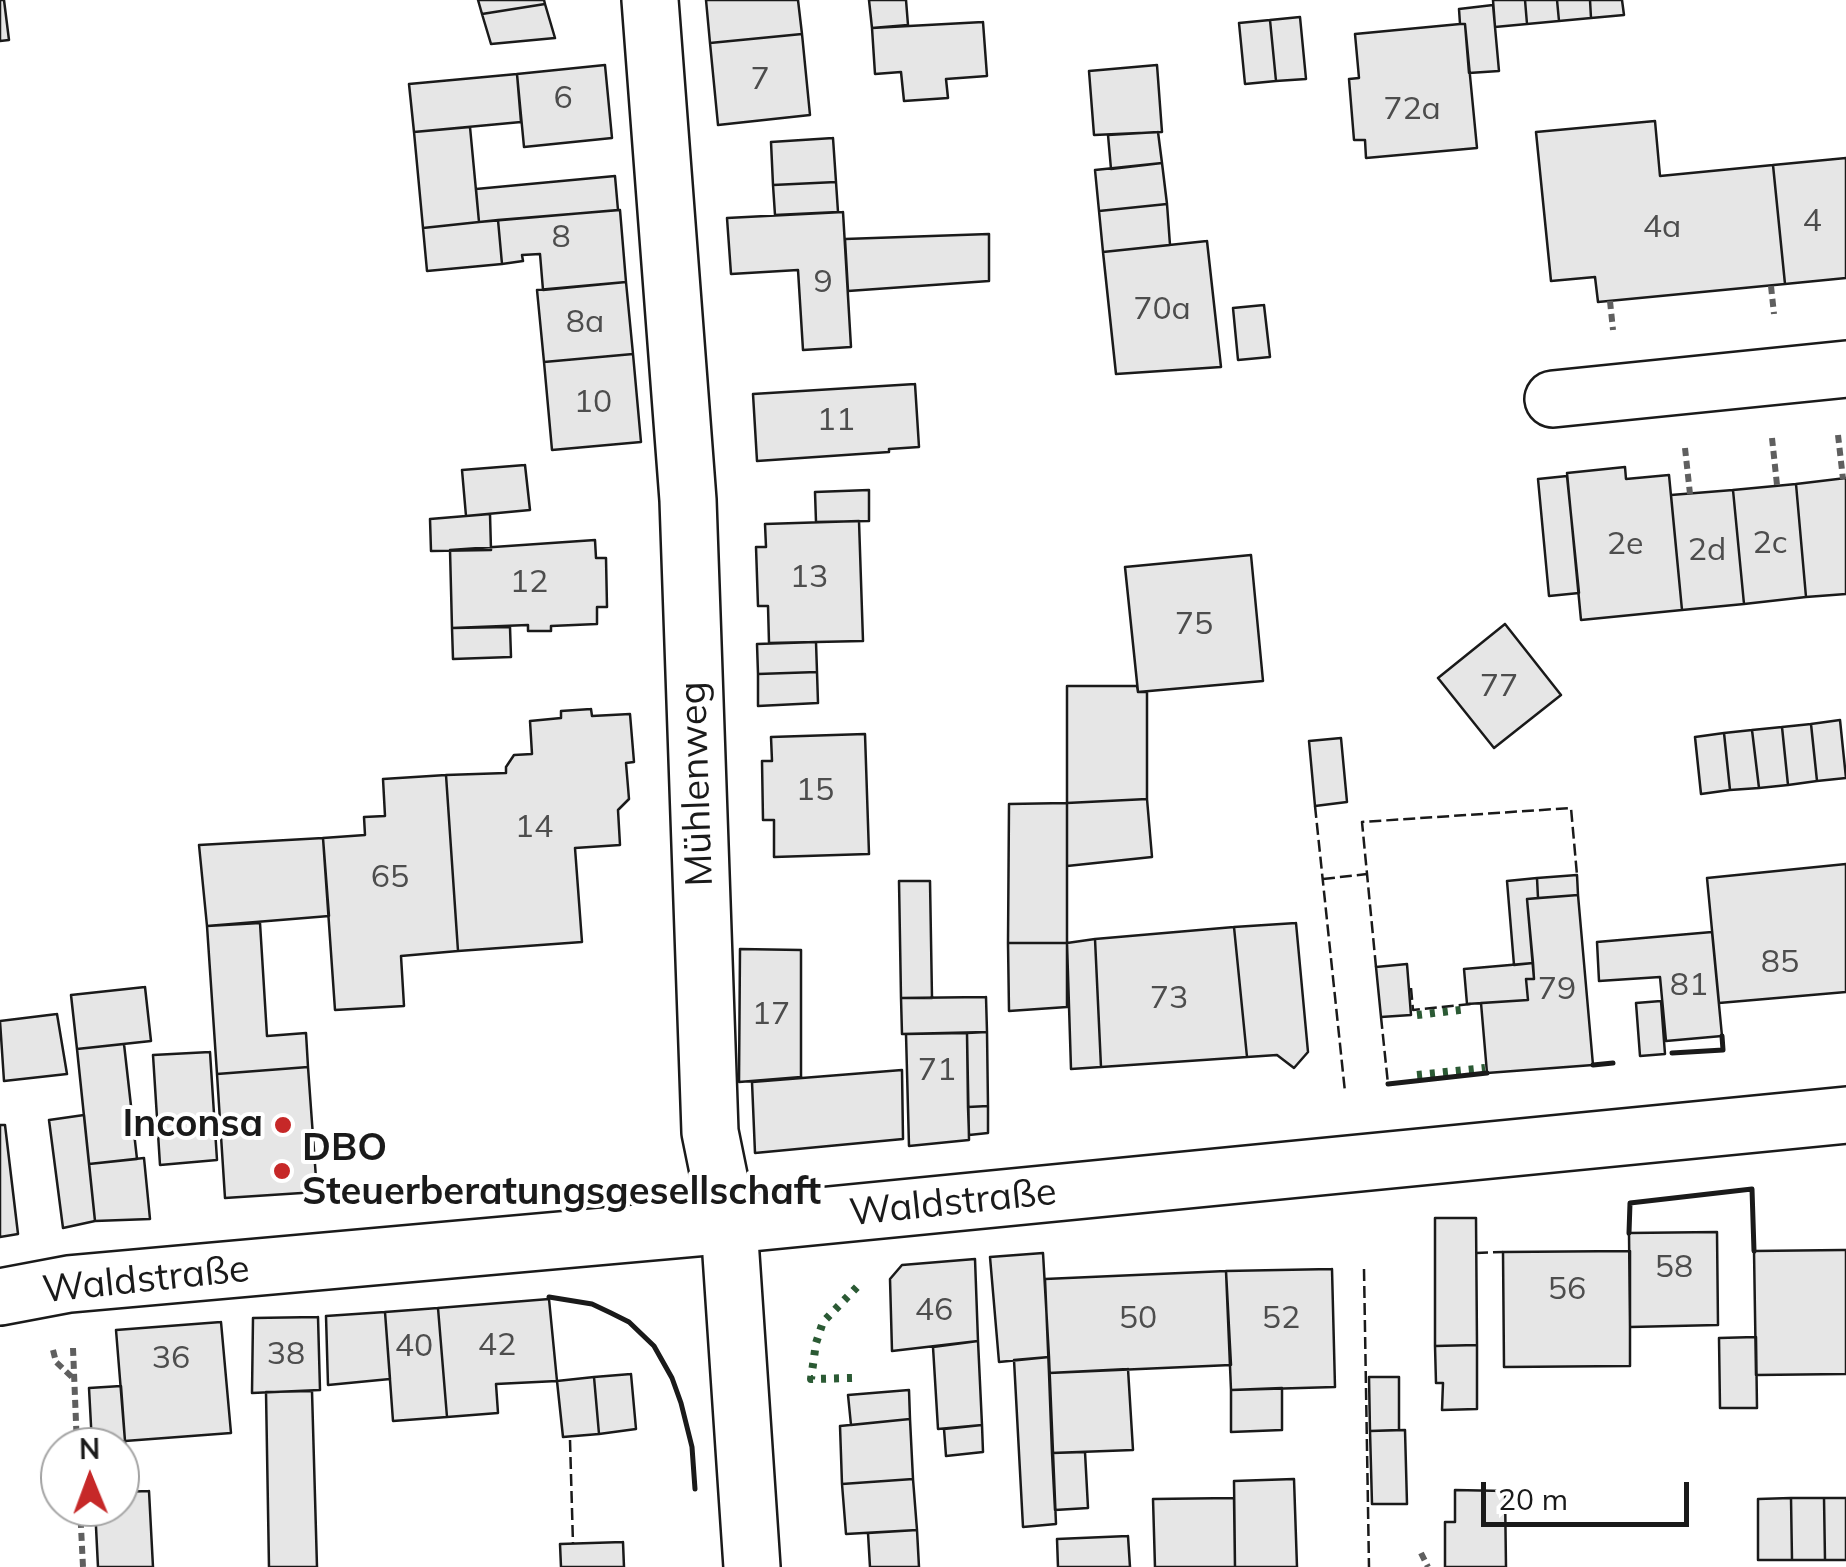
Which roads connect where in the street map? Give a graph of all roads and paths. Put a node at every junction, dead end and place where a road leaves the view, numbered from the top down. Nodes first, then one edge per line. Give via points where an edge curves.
1 (650, 0) edge
2 (1846, 369) edge
3 (1554, 399) dead end
4 (1846, 1115) edge
5 (729, 1226) junction
6 (0, 1298) edge
7 (73, 1351) dead end
8 (76, 1427) edge
9 (81, 1527) edge
10 (1422, 1553) dead end
11 (83, 1567) edge
12 (752, 1567) edge
13 (1428, 1567) edge

1 - 5 street, Mühlenweg via 688,500 710,1132
2 - 3 street
4 - 5 street, Waldstraße
5 - 6 street, Waldstraße via 69,1284
5 - 12 street, Mühlenweg
7 - 8 path
9 - 11 path
10 - 13 path

